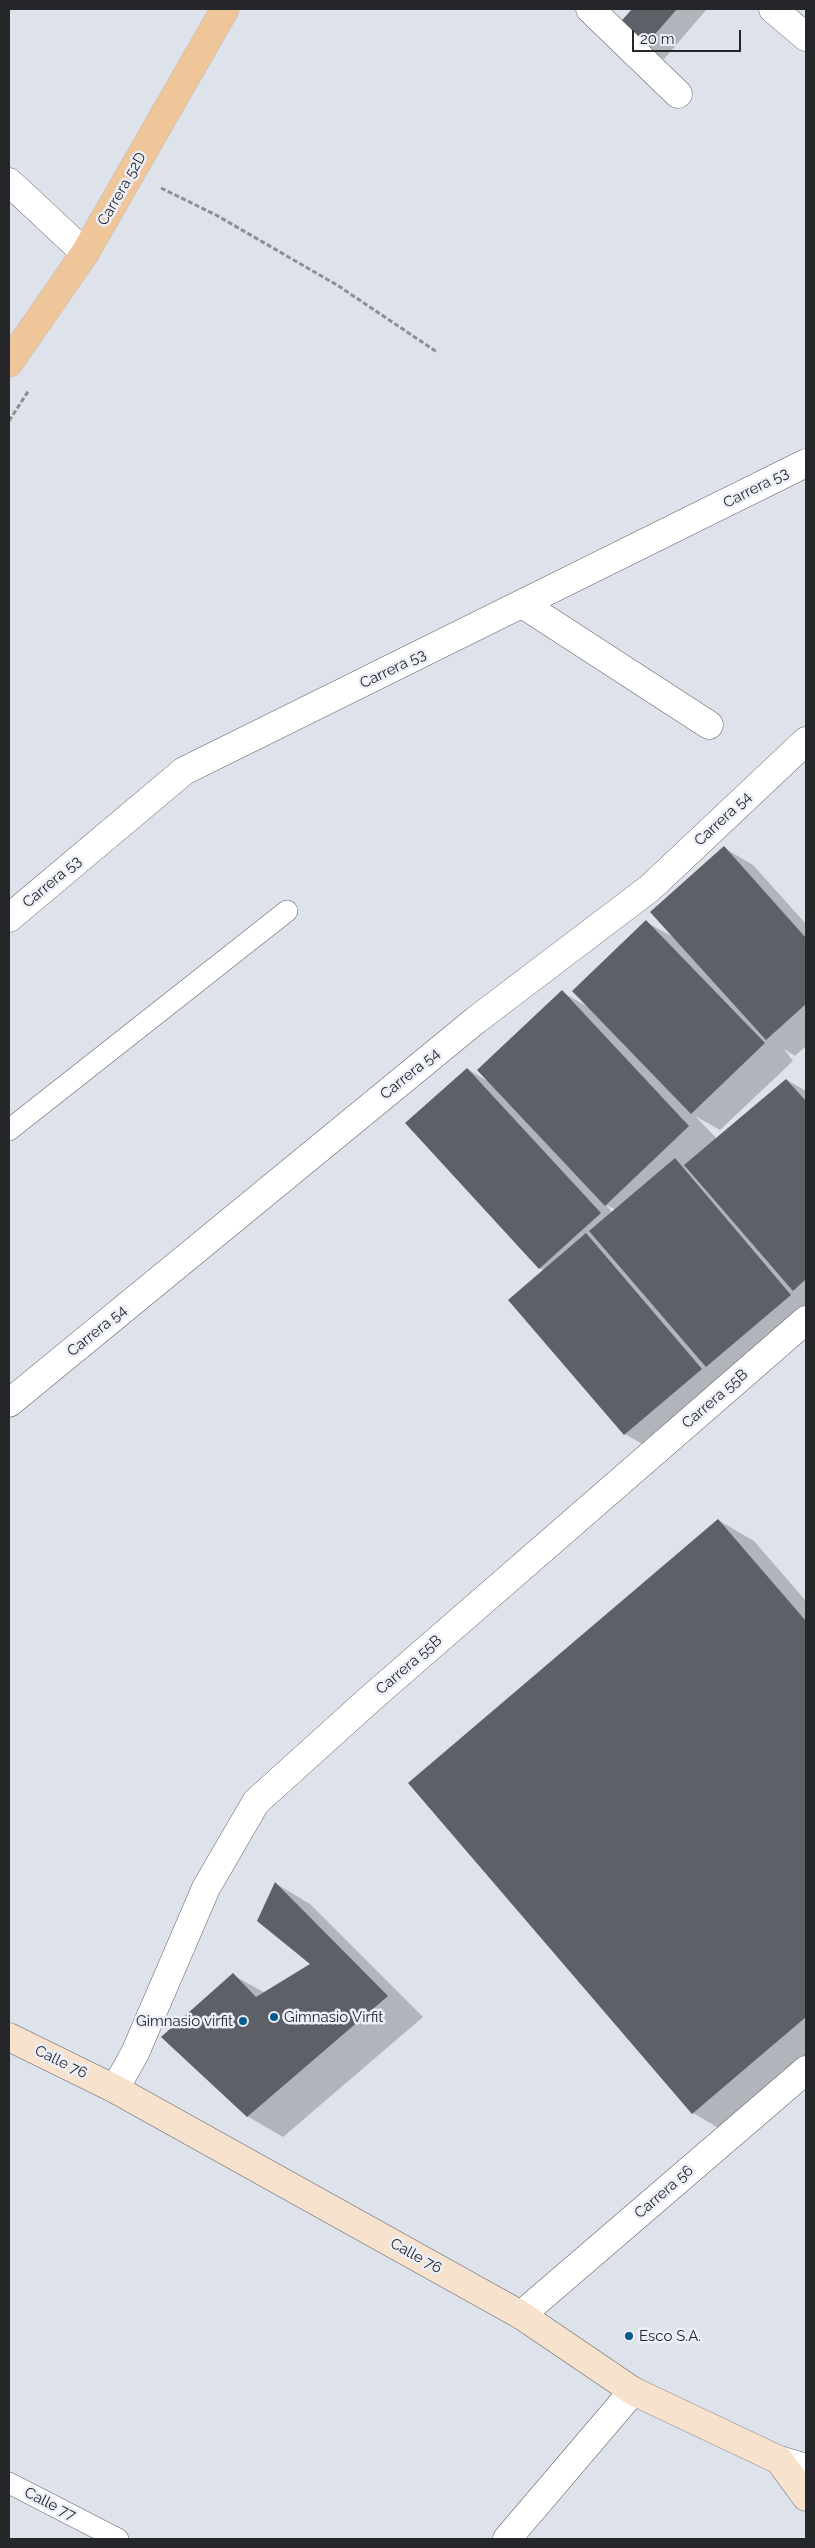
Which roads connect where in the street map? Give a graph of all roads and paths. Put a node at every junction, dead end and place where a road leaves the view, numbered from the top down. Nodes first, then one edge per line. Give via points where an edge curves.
1 (225, 9) edge
2 (590, 9) edge
3 (773, 9) edge
4 (806, 37) edge
5 (678, 94) dead end
6 (131, 173) junction
7 (9, 182) edge
8 (85, 253) junction
9 (437, 352) dead end
10 (9, 363) edge
11 (806, 463) edge
12 (524, 605) junction
13 (709, 725) dead end
14 (806, 741) edge
15 (287, 911) dead end
16 (9, 918) edge
17 (9, 1130) edge
18 (806, 1320) edge
19 (9, 1403) edge
20 (9, 2037) edge
21 (806, 2070) edge
22 (115, 2089) junction
23 (521, 2315) junction
24 (633, 2390) junction
25 (779, 2460) junction
26 (806, 2468) edge
27 (9, 2483) edge
28 (806, 2497) edge
29 (118, 2539) edge
30 (507, 2539) edge

1 - 6 main road, Carrera 52D
2 - 5 street
3 - 4 street
6 - 8 main road, Carrera 52D
6 - 9 path via 216,215 337,285
7 - 8 street
8 - 10 main road, Carrera 52D
11 - 12 street, Carrera 53
12 - 13 street
12 - 16 street, Carrera 53 via 184,771
14 - 19 street, Carrera 54 via 650,888 476,1020
15 - 17 lane
18 - 22 street, Carrera 55B via 256,1802 206,1888 135,2053
20 - 22 street, Calle 76
21 - 23 street, Carrera 56
22 - 23 street, Calle 76
23 - 24 street, Calle 76
24 - 25 street, Calle 76
24 - 30 street
25 - 26 street
25 - 28 street, Calle 76
27 - 29 lane, Calle 77

